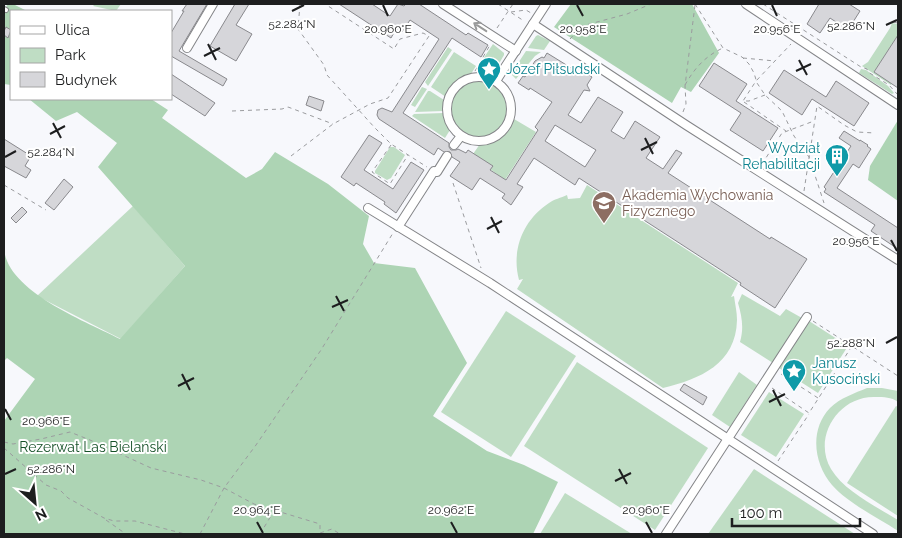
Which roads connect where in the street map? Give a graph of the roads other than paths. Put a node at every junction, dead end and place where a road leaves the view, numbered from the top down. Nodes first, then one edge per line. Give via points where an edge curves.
1 (213, 4) edge
2 (443, 4) edge
3 (546, 4) edge
4 (746, 4) edge
5 (534, 23) junction
6 (187, 48) dead end
7 (516, 51) junction
8 (496, 81) junction
9 (898, 105) edge
10 (461, 136) junction
11 (454, 145) dead end
12 (447, 156) dead end
13 (368, 208) dead end
14 (398, 226) junction
15 (898, 260) edge
16 (807, 317) road end
17 (728, 441) junction
18 (666, 534) edge
19 (873, 534) edge

1 - 6 street
7 -> 2 street via 492,39
3 - 5 street
4 - 9 street
5 - 7 street
5 - 15 street via 686,125
7 - 8 street
8 - 10 street via 487,77 471,78 458,83 452,91 446,110 448,120
8 - 10 street via 510,99 509,122 493,138 476,141
10 - 11 street
12 - 14 street
13 - 14 street
14 - 17 street
16 - 17 street
17 - 18 street
17 - 19 street

